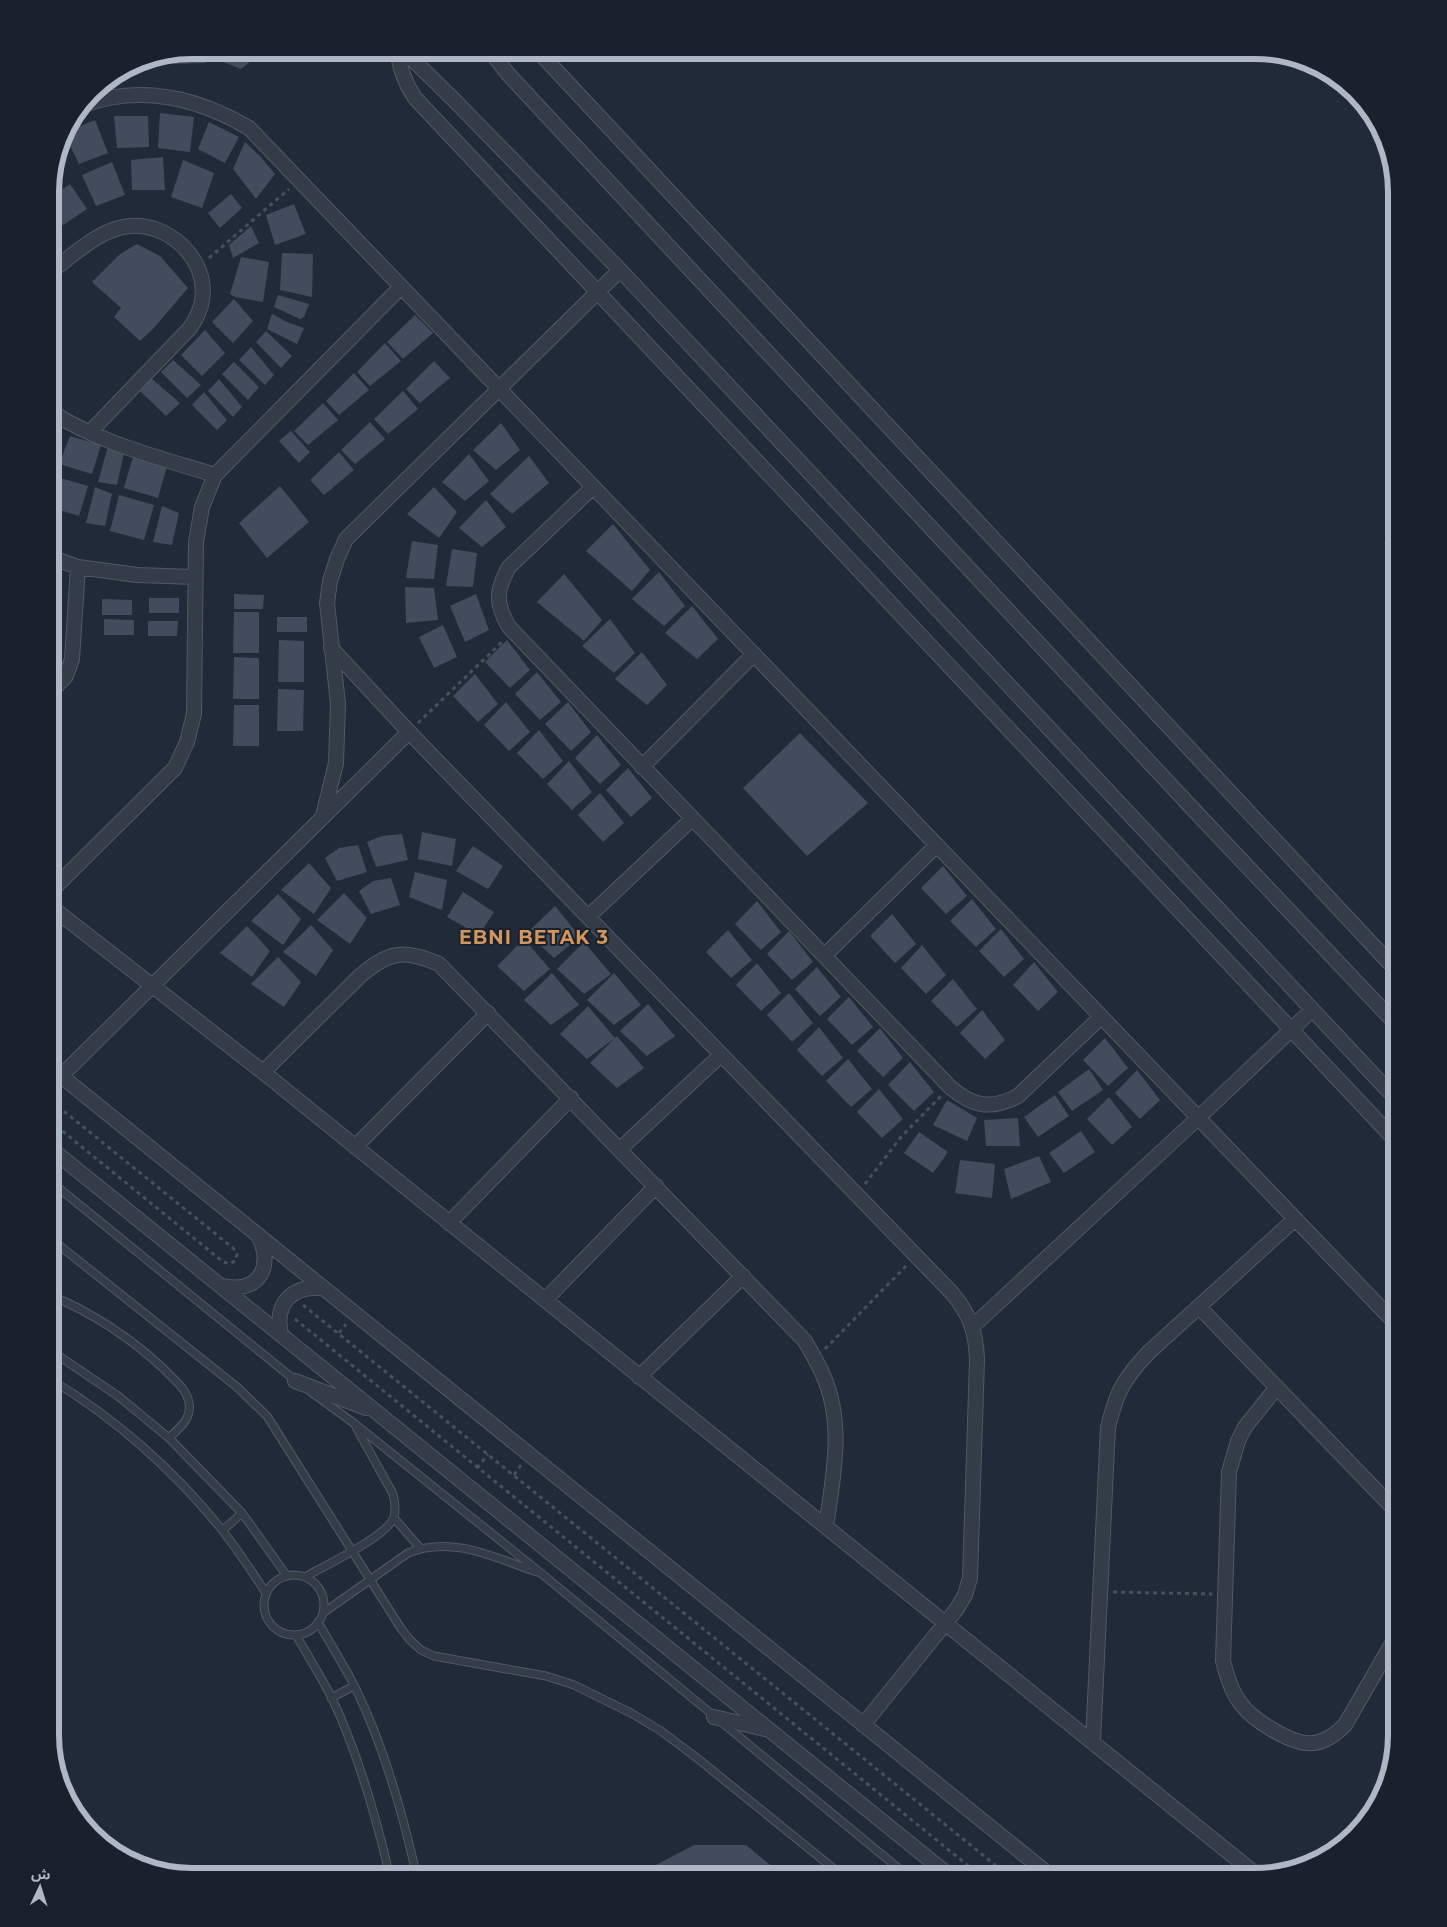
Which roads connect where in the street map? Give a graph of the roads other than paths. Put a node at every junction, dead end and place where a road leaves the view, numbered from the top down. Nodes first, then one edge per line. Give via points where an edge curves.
1 (398, 59) edge
2 (412, 59) edge
3 (496, 59) edge
4 (546, 59) edge
5 (94, 102) edge
6 (59, 265) edge
7 (620, 270) junction
8 (401, 287) junction
9 (598, 292) junction
10 (499, 388) junction
11 (59, 417) edge
12 (90, 432) junction
13 (215, 475) junction
14 (593, 486) junction
15 (59, 560) edge
16 (78, 567) junction
17 (195, 577) junction
18 (332, 648) junction
19 (754, 654) junction
20 (59, 683) edge
21 (409, 732) junction
22 (642, 767) junction
23 (323, 816) junction
24 (692, 819) junction
25 (937, 845) junction
26 (59, 883) edge
27 (59, 913) edge
28 (588, 917) junction
29 (824, 956) junction
30 (1388, 961) edge
31 (153, 986) junction
32 (1312, 1010) junction
33 (488, 1013) junction
34 (1388, 1015) edge
35 (1101, 1017) junction
36 (1291, 1029) junction
37 (721, 1055) junction
38 (263, 1072) junction
39 (61, 1076) joint
40 (1388, 1090) edge
41 (570, 1098) junction
42 (1198, 1118) junction
43 (1388, 1132) edge
44 (355, 1147) junction
45 (620, 1149) junction
46 (59, 1155) edge
47 (656, 1186) junction
48 (59, 1188) edge
49 (1295, 1219) junction
50 (449, 1223) junction
51 (259, 1237) junction
52 (59, 1245) edge
53 (743, 1276) junction
54 (223, 1286) junction
55 (322, 1288) junction
56 (59, 1300) edge
57 (545, 1300) junction
58 (1199, 1306) junction
59 (1388, 1316) edge
60 (973, 1326) junction
61 (281, 1334) junction
62 (59, 1356) edge
63 (639, 1377) junction
64 (295, 1381) junction
65 (59, 1384) edge
66 (1277, 1387) junction
67 (377, 1412) junction
68 (355, 1424) junction
69 (169, 1438) junction
70 (1388, 1503) edge
71 (242, 1513) junction
72 (394, 1518) junction
73 (826, 1527) junction
74 (223, 1530) junction
75 (420, 1548) junction
76 (352, 1550) junction
77 (542, 1574) junction
78 (287, 1576) junction
79 (305, 1577) junction
80 (370, 1579) junction
81 (266, 1593) junction
82 (322, 1613) junction
83 (318, 1622) junction
84 (945, 1624) junction
85 (296, 1635) junction
86 (1388, 1651) edge
87 (354, 1686) junction
88 (331, 1698) junction
89 (714, 1717) junction
90 (863, 1725) junction
91 (770, 1730) junction
92 (1093, 1742) junction
93 (388, 1868) edge
94 (414, 1868) edge
95 (833, 1868) edge
96 (898, 1868) edge
97 (941, 1868) edge
98 (1041, 1868) edge
99 (1248, 1868) edge

1 - 9 street via 405,82 415,98
2 - 7 street
3 - 34 street
4 - 30 street
5 - 8 street via 119,96 174,98 200,104 249,128
6 - 12 street via 97,237 129,226 146,227 163,232 184,246 198,268 202,283 203,299 190,328
7 - 9 street
7 - 32 street
8 - 10 street
8 - 13 street
9 - 10 street
9 - 36 street
10 - 14 street
10 - 18 street via 346,539 330,581 328,603
11 - 12 street
12 - 13 street
13 - 17 street via 202,507
14 - 19 street
14 - 22 street via 509,567 501,581 498,597 501,613 513,631
15 - 16 street
16 - 17 street via 137,575
16 - 20 street via 72,659 66,676
17 - 26 street via 194,714 187,742 175,768
18 - 21 street
18 - 23 street via 338,704 336,763
19 - 22 street
19 - 25 street
21 - 23 street
21 - 28 street
22 - 24 street
23 - 31 street
24 - 28 street
24 - 29 street
25 - 29 street
25 - 35 street
27 - 31 street
28 - 37 street
29 - 35 street via 950,1087 973,1103 988,1106 1018,1096
31 - 38 street
31 - 39 street
32 - 36 street
32 - 40 street
33 - 38 street via 439,964 419,955 397,954 376,962 360,976
33 - 41 street
33 - 44 street
35 - 42 street
36 - 42 street
36 - 43 street
37 - 45 street
37 - 60 street via 958,1301
38 - 44 street
39 - 51 street
41 - 45 street
41 - 50 street
42 - 49 street
42 - 60 street
44 - 50 street
45 - 47 street
46 - 54 street
47 - 53 street
47 - 57 street
48 - 64 lane
49 - 58 street
49 - 59 street
50 - 57 street
51 - 54 street via 266,1256 260,1276 243,1287
51 - 55 street
52 - 76 lane via 255,1403 277,1430
53 - 63 street
53 - 73 street via 805,1341 824,1376 834,1414 836,1454
54 - 61 street
55 - 61 street via 300,1289 291,1295 280,1312
55 - 90 street
56 - 69 lane via 125,1337 185,1391 190,1404 188,1419
57 - 63 street
58 - 66 street
58 - 92 street via 1128,1374 1115,1399 1108,1426
60 - 84 street via 977,1360 970,1578 965,1595
61 - 67 street
62 - 69 lane via 118,1396
63 - 73 street
64 - 67 street
64 - 68 lane
65 - 74 lane via 125,1432 176,1479
66 - 70 street
66 - 86 street via 1245,1427 1229,1472 1223,1661 1229,1683 1240,1704 1256,1720 1291,1741 1321,1742 1335,1736 1345,1725
67 - 91 street
68 - 72 lane via 392,1494 396,1505
68 - 77 lane
69 - 71 lane
71 - 74 lane
71 - 78 lane
72 - 75 lane
72 - 76 lane via 387,1528
73 - 84 street
74 - 81 lane
75 - 77 lane via 438,1545 461,1547
75 - 80 lane
76 - 79 lane
76 - 80 lane
77 - 89 lane
78 - 79 lane
78 - 81 lane via 271,1585
79 - 82 lane via 318,1588 324,1605
80 - 82 lane
80 - 95 lane via 400,1627 421,1650 450,1660 546,1676 631,1713 697,1758
81 - 85 lane via 264,1610 272,1626
82 - 83 lane
83 - 85 lane via 309,1631
83 - 87 lane
84 - 90 street
84 - 92 street
85 - 88 lane
87 - 88 lane
87 - 94 lane via 382,1751 404,1818
88 - 93 lane via 358,1760
89 - 91 street
89 - 96 lane
90 - 98 street
91 - 97 street
92 - 99 street

